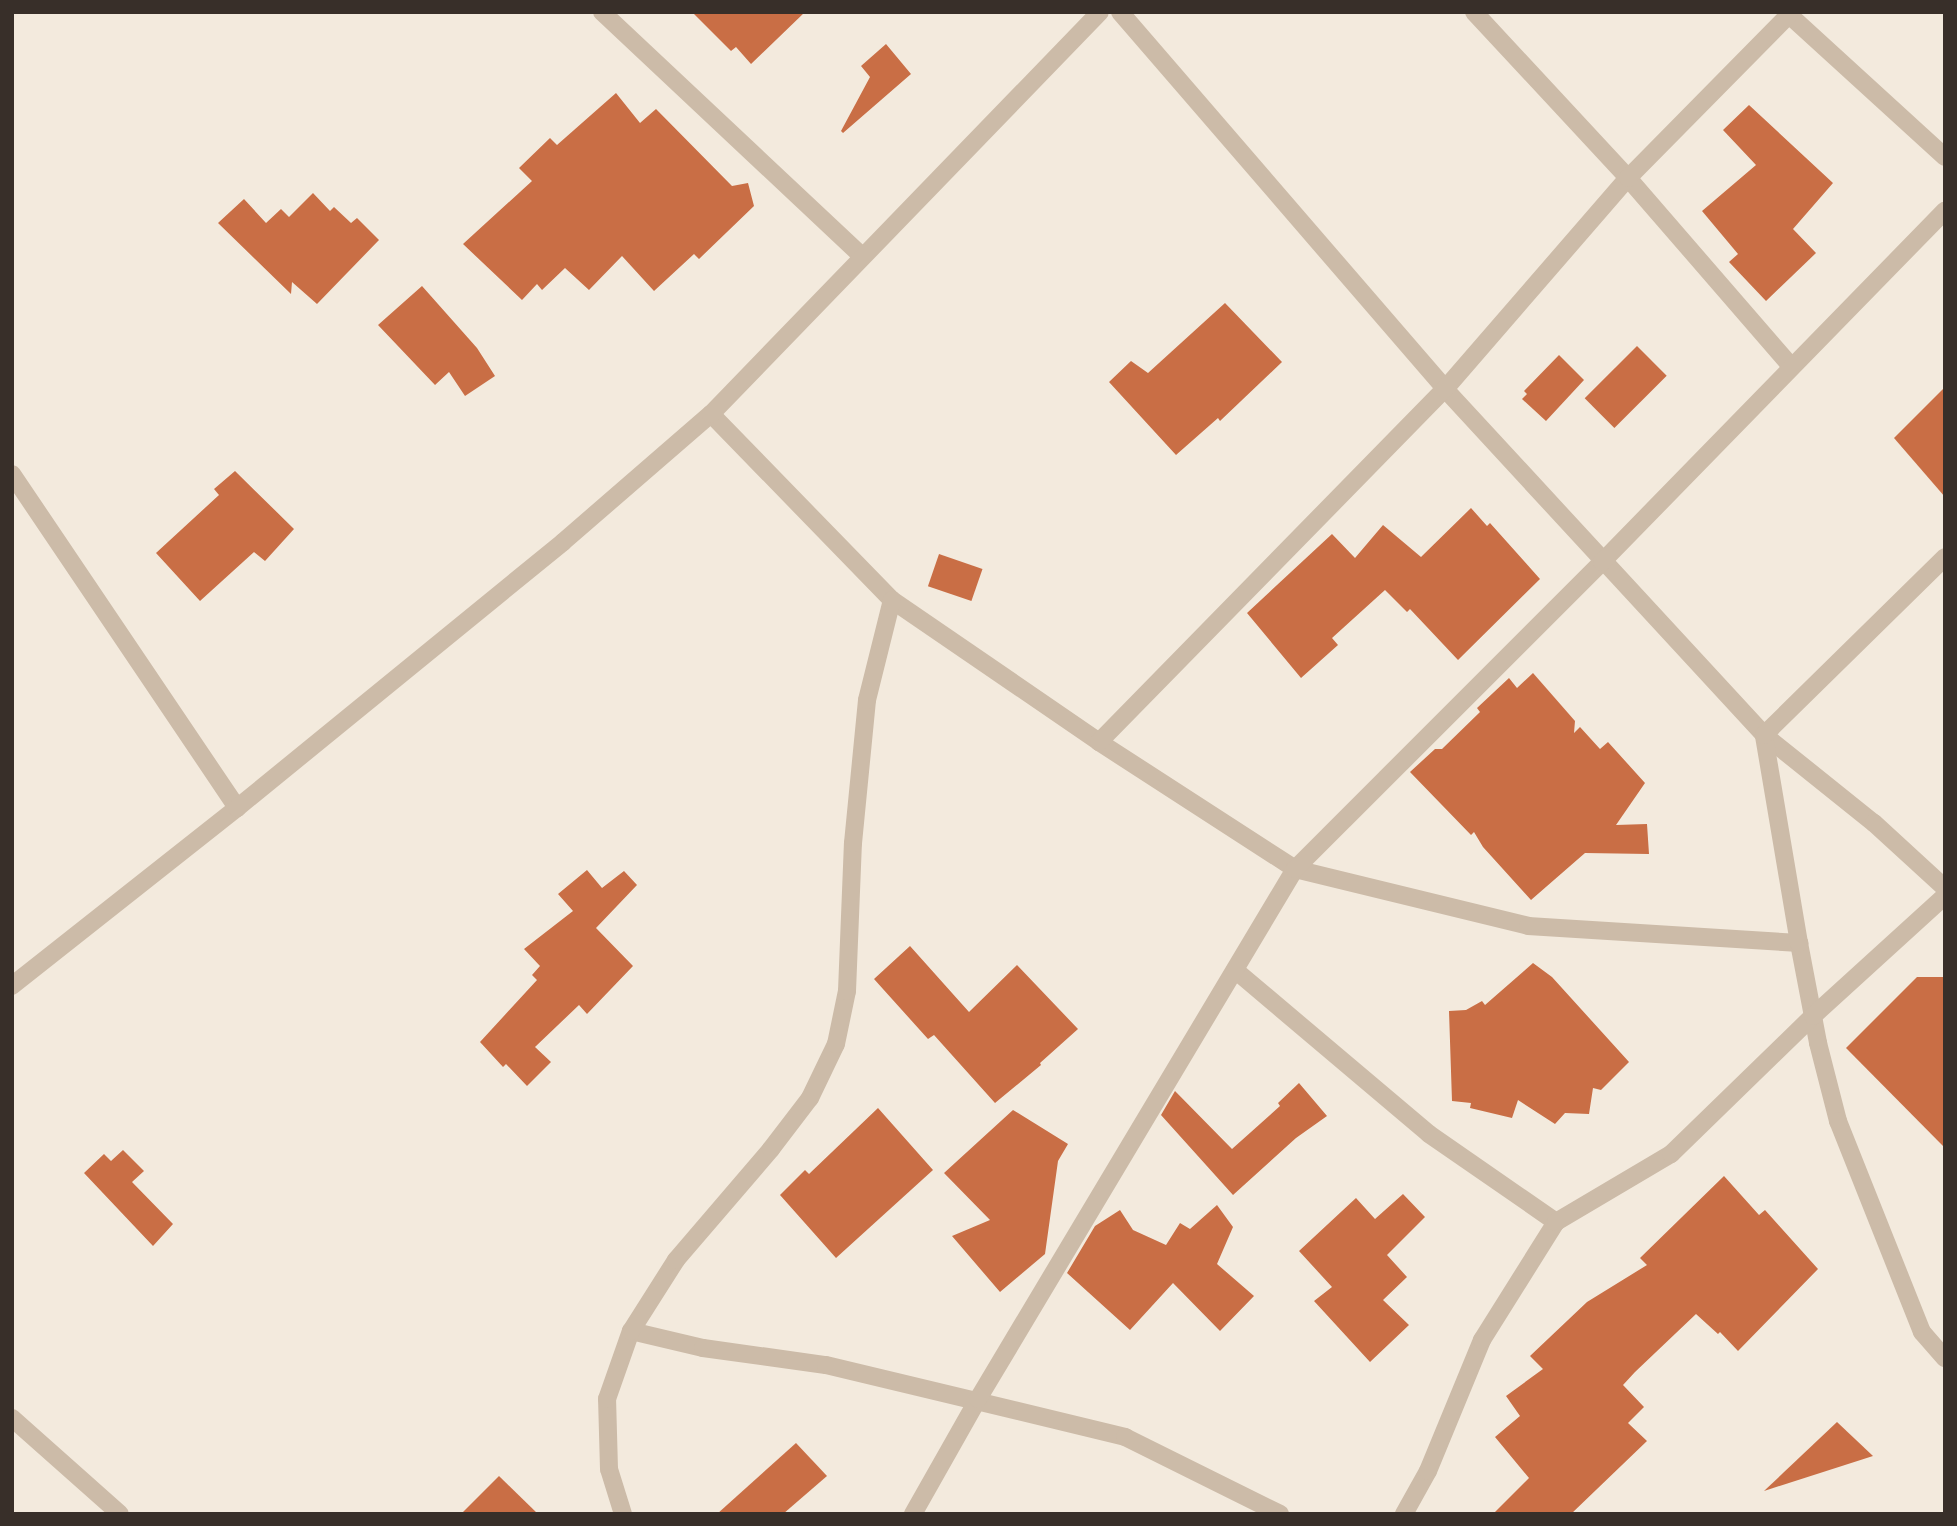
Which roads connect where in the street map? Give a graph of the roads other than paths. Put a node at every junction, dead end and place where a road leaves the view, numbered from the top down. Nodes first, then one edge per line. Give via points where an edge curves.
1 (602, 12) edge
2 (1100, 12) edge
3 (1121, 12) edge
4 (1474, 12) edge
5 (1787, 14) edge
6 (1945, 157) edge
7 (1628, 178) junction
8 (1945, 210) edge
9 (862, 256) junction
10 (1792, 367) junction
11 (1445, 389) junction
12 (711, 414) junction
13 (12, 474) edge
14 (1945, 557) edge
15 (1602, 562) junction
16 (891, 600) junction
17 (1764, 736) junction
18 (1099, 742) junction
19 (237, 808) junction
20 (1295, 869) junction
21 (1945, 888) edge
22 (1945, 896) edge
23 (1799, 943) junction
24 (1235, 970) junction
25 (12, 986) edge
26 (1813, 1016) junction
27 (1556, 1222) junction
28 (631, 1331) junction
29 (1945, 1358) edge
30 (978, 1399) junction
31 (12, 1418) edge
32 (120, 1514) edge
33 (623, 1514) edge
34 (913, 1514) edge
35 (1280, 1514) edge
36 (1404, 1514) edge

1 - 9 street
2 - 9 street
3 - 11 street
4 - 7 street
5 - 6 street
5 - 7 street
7 - 10 street
7 - 11 street
8 - 10 street
9 - 12 street
10 - 15 street
11 - 15 street
11 - 18 street
12 - 16 street
12 - 19 street via 563,542
13 - 19 street
14 - 17 street
15 - 17 street
15 - 20 street
16 - 18 street
16 - 28 street via 867,700 853,843 847,991 836,1044 810,1098 676,1260
17 - 21 street via 1874,823
17 - 23 street
18 - 20 street
19 - 25 street
20 - 23 street via 1528,926
20 - 24 street
22 - 26 street
23 - 26 street
24 - 27 street via 1429,1134
24 - 30 street
26 - 27 street via 1671,1154
26 - 29 street via 1838,1121 1873,1212 1922,1332
27 - 36 street via 1482,1340
28 - 30 street via 703,1348 826,1365
28 - 33 street via 607,1399 609,1469
30 - 34 street
30 - 35 street via 1125,1437
31 - 32 street

